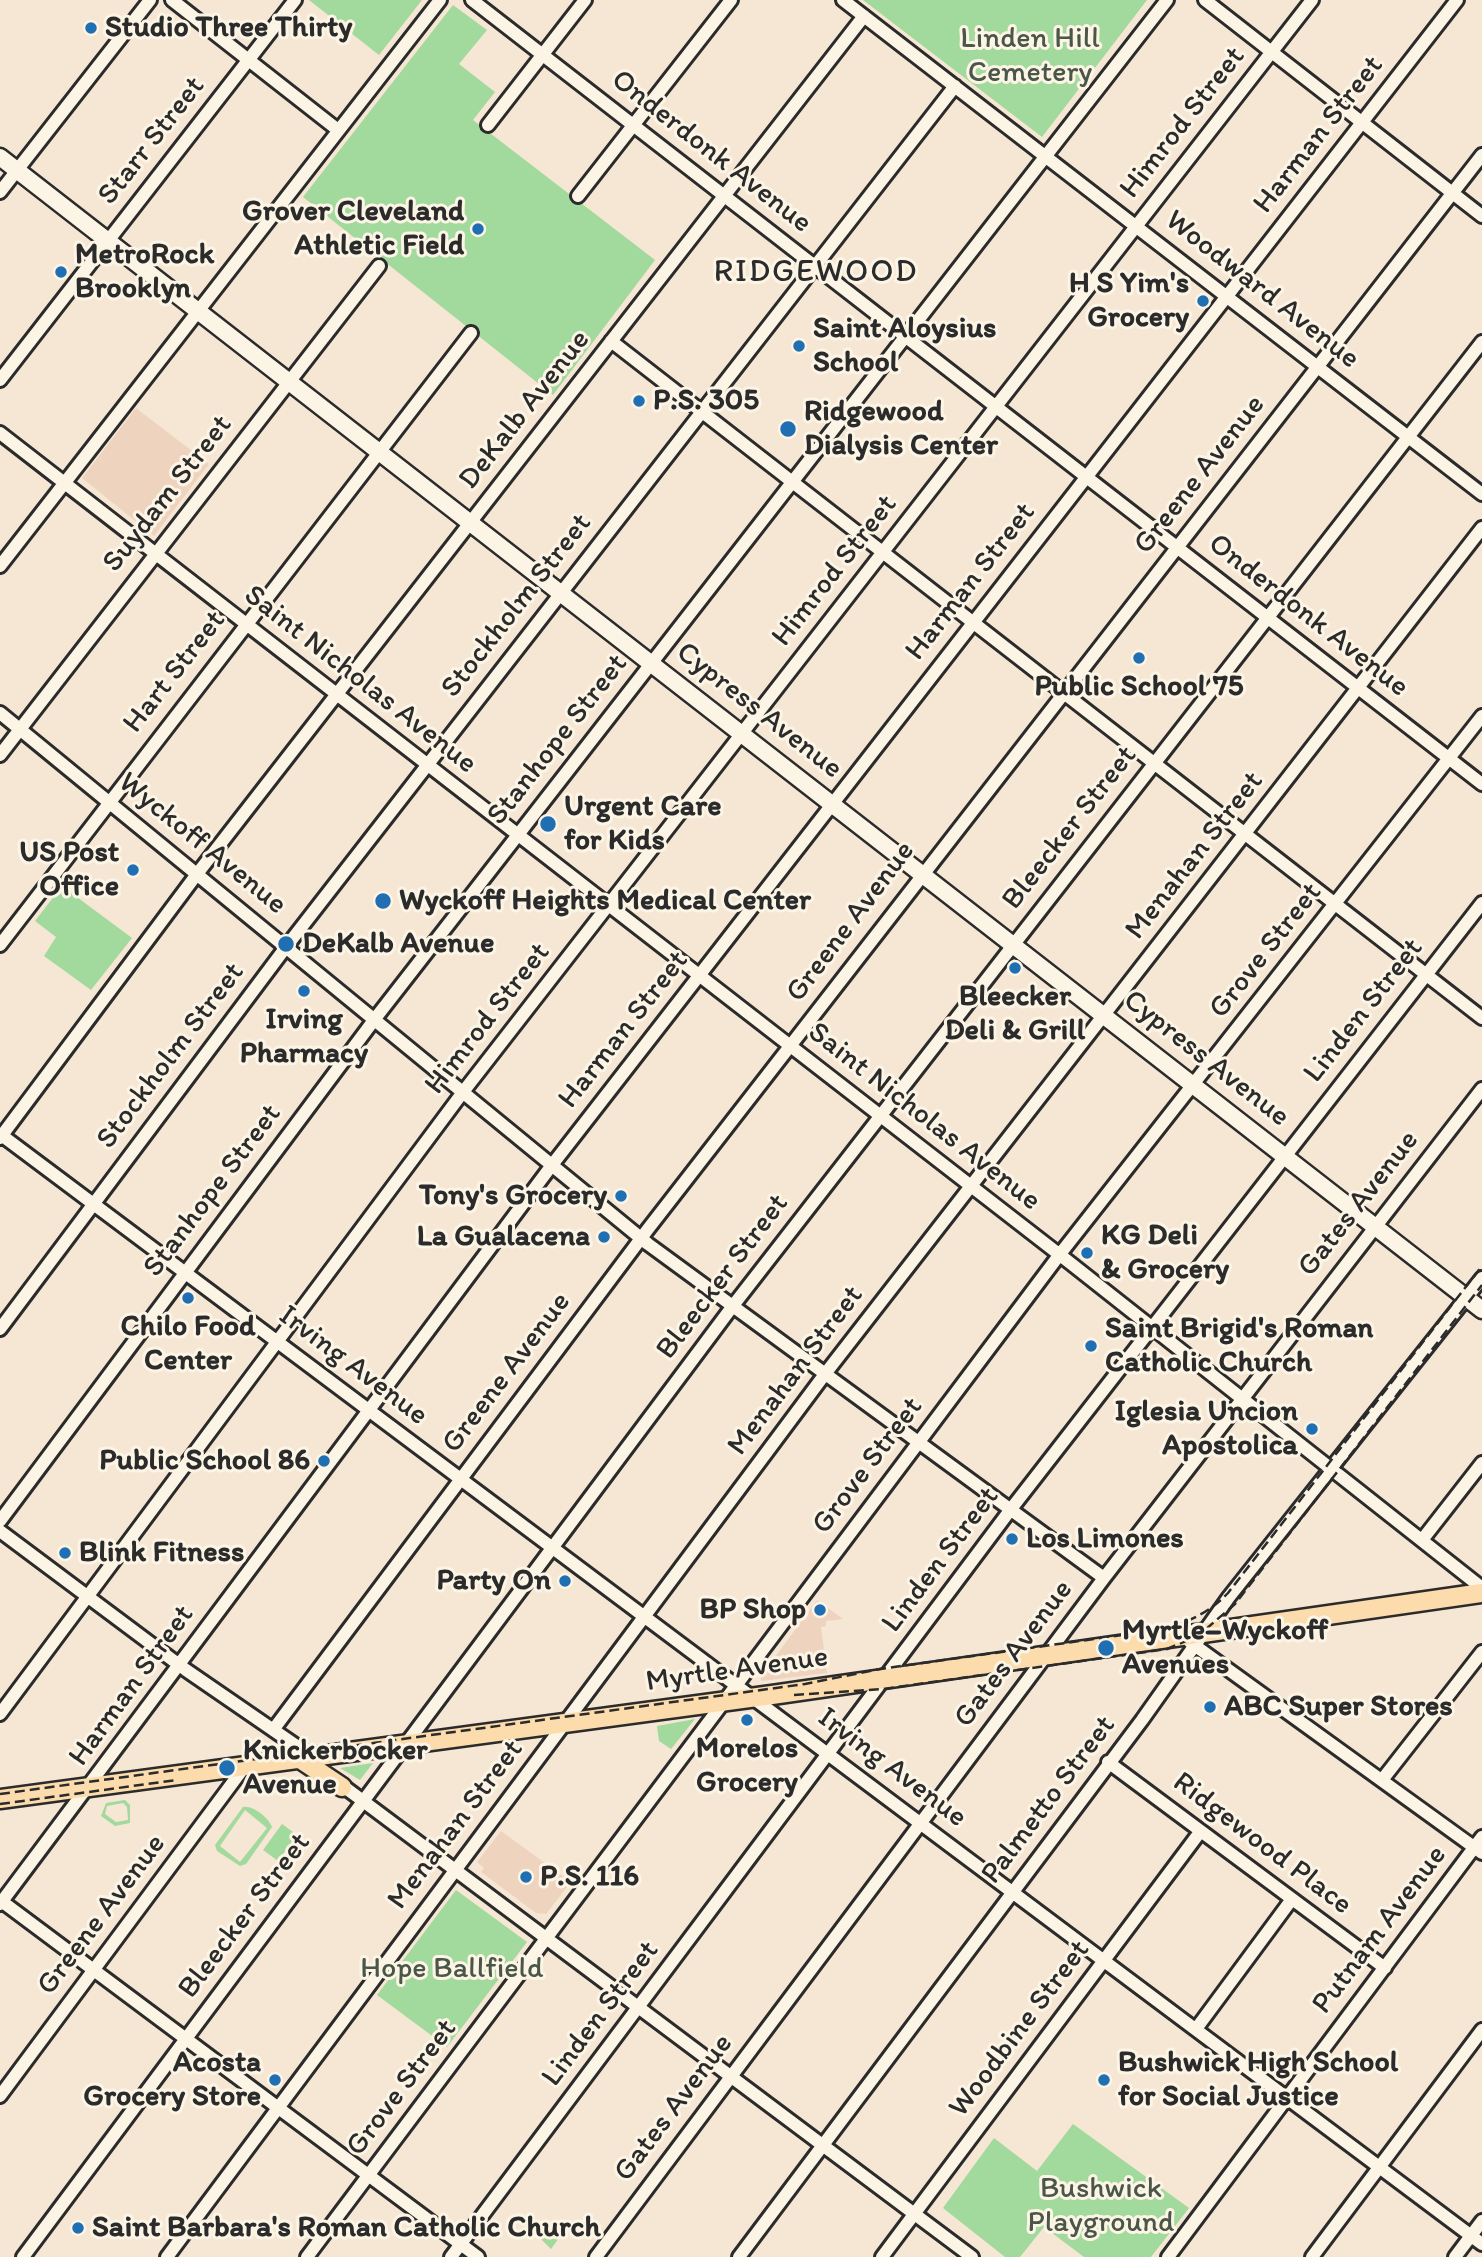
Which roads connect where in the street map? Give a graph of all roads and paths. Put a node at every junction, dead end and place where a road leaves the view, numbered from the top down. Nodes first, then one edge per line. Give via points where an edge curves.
1 (150, 0) edge
2 (172, 0) edge
3 (295, 0) edge
4 (440, 0) edge
5 (472, 0) edge
6 (585, 0) edge
7 (731, 0) edge
8 (843, 0) edge
9 (1167, 0) edge
10 (1205, 0) edge
11 (1312, 0) edge
12 (1457, 0) edge
13 (864, 16) junction
14 (1271, 52) junction
15 (542, 55) junction
16 (248, 60) junction
17 (955, 86) junction
18 (1362, 122) junction
19 (488, 125) dead end
20 (633, 125) junction
21 (338, 130) junction
22 (1045, 155) junction
23 (1482, 155) edge
24 (0, 157) edge
25 (17, 170) junction
26 (0, 192) edge
27 (1452, 192) junction
28 (578, 196) dead end
29 (724, 196) junction
30 (1482, 216) edge
31 (1136, 226) junction
32 (108, 241) junction
33 (379, 266) dead end
34 (815, 266) junction
35 (1227, 296) junction
36 (198, 311) junction
37 (471, 333) dead end
38 (905, 336) junction
39 (611, 341) junction
40 (1482, 342) edge
41 (1317, 367) junction
42 (0, 380) edge
43 (288, 381) junction
44 (996, 407) junction
45 (702, 411) junction
46 (0, 433) edge
47 (1408, 437) junction
48 (379, 452) junction
49 (1087, 477) junction
50 (792, 482) junction
51 (64, 484) junction
52 (1482, 494) edge
53 (470, 523) junction
54 (1482, 528) edge
55 (1177, 547) junction
56 (883, 552) junction
57 (155, 554) junction
58 (0, 566) edge
59 (561, 593) junction
60 (1268, 618) junction
61 (973, 622) junction
62 (245, 624) junction
63 (651, 662) junction
64 (1358, 688) junction
65 (1064, 693) junction
66 (336, 695) junction
67 (0, 713) edge
68 (1482, 716) edge
69 (19, 729) junction
70 (743, 734) junction
71 (0, 755) edge
72 (1449, 758) junction
73 (1154, 763) junction
74 (427, 765) junction
75 (1482, 784) edge
76 (108, 802) junction
77 (831, 803) junction
78 (1245, 834) junction
79 (517, 835) junction
80 (921, 873) junction
81 (197, 874) junction
82 (1482, 903) edge
83 (1336, 904) junction
84 (608, 906) junction
85 (1013, 944) junction
86 (0, 946) edge
87 (286, 947) junction
88 (1426, 974) junction
89 (699, 976) junction
90 (1104, 1015) junction
91 (1482, 1018) edge
92 (374, 1020) junction
93 (789, 1046) junction
94 (1195, 1086) junction
95 (1482, 1089) edge
96 (463, 1092) junction
97 (880, 1117) junction
98 (1, 1136) edge
99 (1285, 1156) junction
100 (552, 1165) junction
101 (971, 1186) junction
102 (94, 1204) junction
103 (1375, 1226) junction
104 (641, 1238) junction
105 (1060, 1255) junction
106 (186, 1272) junction
107 (1482, 1278) edge
108 (1467, 1298) junction
109 (732, 1307) junction
110 (1482, 1310) edge
111 (1151, 1327) junction
112 (0, 1329) edge
113 (278, 1341) junction
114 (825, 1374) junction
115 (1242, 1398) junction
116 (370, 1410) junction
117 (918, 1442) junction
118 (1482, 1464) edge
119 (1333, 1469) junction
120 (460, 1480) junction
121 (1011, 1509) junction
122 (0, 1521) edge
123 (0, 1531) edge
124 (1423, 1540) junction
125 (553, 1547) junction
126 (1104, 1578) junction
127 (1482, 1591) edge
128 (87, 1596) junction
129 (645, 1616) junction
130 (1194, 1638) junction
131 (1482, 1652) edge
132 (1046, 1656) junction
133 (179, 1664) junction
134 (885, 1679) junction
135 (737, 1684) junction
136 (754, 1697) junction
137 (723, 1700) junction
138 (0, 1714) edge
139 (565, 1722) junction
140 (273, 1730) junction
141 (405, 1744) junction
142 (829, 1753) junction
143 (306, 1758) junction
144 (1108, 1762) junction
145 (245, 1766) junction
146 (1382, 1780) junction
147 (90, 1786) junction
148 (342, 1787) joint
149 (0, 1799) edge
150 (363, 1802) junction
151 (920, 1822) junction
152 (1200, 1832) junction
153 (1479, 1846) edge
154 (455, 1870) junction
155 (1013, 1891) junction
156 (1292, 1899) junction
157 (1, 1902) edge
158 (547, 1939) junction
159 (1104, 1960) junction
160 (1385, 1968) junction
161 (94, 1970) junction
162 (639, 2008) junction
163 (1196, 2029) junction
164 (1482, 2029) edge
165 (186, 2039) junction
166 (730, 2077) junction
167 (0, 2096) edge
168 (1287, 2098) junction
169 (278, 2108) junction
170 (822, 2145) junction
171 (1380, 2166) junction
172 (369, 2176) junction
173 (914, 2214) junction
174 (1482, 2221) edge
175 (1471, 2235) junction
176 (461, 2244) junction
177 (1482, 2244) edge
178 (23, 2257) edge
179 (167, 2257) edge
180 (307, 2257) edge
181 (451, 2257) edge
182 (478, 2257) edge
183 (596, 2257) edge
184 (739, 2257) edge
185 (882, 2257) edge
186 (972, 2257) edge
187 (1168, 2257) edge
188 (1312, 2257) edge
189 (1455, 2257) edge

1 - 25 street
2 - 16 street
3 - 16 street, Starr Street
4 - 21 street
5 - 15 street, Onderdonk Avenue
6 - 15 street
7 - 20 street
8 - 13 street, Woodward Avenue
9 - 22 street, Stanhope Street
10 - 14 street
11 - 14 street, Himrod Street
12 - 18 street, Harman Street
13 - 17 street, Woodward Avenue
13 - 29 street, DeKalb Avenue
14 - 18 street
14 - 31 street, Himrod Street
15 - 19 street
15 - 20 street, Onderdonk Avenue
16 - 21 street
16 - 32 street, Starr Street
17 - 22 street, Woodward Avenue
17 - 34 street, Stockholm Street
18 - 27 street
18 - 35 street, Harman Street
20 - 28 street
20 - 29 street, Onderdonk Avenue
21 - 36 street
22 - 31 street, Woodward Avenue
22 - 38 street, Stanhope Street
23 - 27 street, Greene Avenue
24 - 25 main road, Cypress Avenue
25 - 26 street
25 - 32 main road, Cypress Avenue
27 - 30 street
27 - 41 street, Greene Avenue
29 - 34 street, Onderdonk Avenue
29 - 39 street, DeKalb Avenue
31 - 35 street, Woodward Avenue
31 - 44 street, Himrod Street
32 - 36 main road, Cypress Avenue
32 - 42 street, Starr Street
33 - 43 street, Suydam Street
34 - 38 street, Onderdonk Avenue
34 - 45 street, Stockholm Street
35 - 41 street, Woodward Avenue
35 - 49 street, Harman Street
36 - 43 main road, Cypress Avenue
36 - 51 street
37 - 48 street, Hart Street
38 - 44 street, Onderdonk Avenue
38 - 50 street, Stanhope Street
39 - 45 street
39 - 53 street, DeKalb Avenue
40 - 47 street, Bleecker Street
41 - 47 street, Woodward Avenue
41 - 55 street, Greene Avenue
43 - 48 main road, Cypress Avenue
43 - 57 street, Suydam Street
44 - 49 street, Onderdonk Avenue
44 - 56 street, Himrod Street
45 - 50 street
45 - 59 street, Stockholm Street
46 - 51 street, Saint Nicholas Avenue
47 - 52 street, Woodward Avenue
47 - 60 street, Bleecker Street
48 - 53 main road, Cypress Avenue
48 - 62 street, Hart Street
49 - 55 street, Onderdonk Avenue
49 - 61 street, Harman Street
50 - 56 street
50 - 63 street, Stanhope Street
51 - 57 street, Saint Nicholas Avenue
51 - 58 street
53 - 59 main road, Cypress Avenue
53 - 66 street, DeKalb Avenue
54 - 64 street, Menahan Street
55 - 60 street, Onderdonk Avenue
55 - 65 street, Greene Avenue
56 - 61 street
56 - 70 street, Himrod Street
57 - 62 street, Saint Nicholas Avenue
57 - 69 street, Suydam Street
59 - 63 main road, Cypress Avenue
59 - 74 street, Stockholm Street
60 - 64 street, Onderdonk Avenue
60 - 73 street, Bleecker Street
61 - 65 street
61 - 77 street, Harman Street
62 - 66 street, Saint Nicholas Avenue
62 - 76 street, Hart Street
63 - 70 main road, Cypress Avenue
63 - 79 street, Stanhope Street
64 - 72 street, Onderdonk Avenue
64 - 78 street, Menahan Street
65 - 73 street
65 - 80 street, Greene Avenue
66 - 74 street, Saint Nicholas Avenue
66 - 81 street, DeKalb Avenue
67 - 69 street, Wyckoff Avenue
68 - 72 street, Grove Street
69 - 71 street, Suydam Street
69 - 76 street, Wyckoff Avenue
70 - 77 main road, Cypress Avenue
70 - 84 street, Himrod Street
72 - 75 street, Onderdonk Avenue
72 - 83 street, Grove Street
73 - 78 street
73 - 85 street, Bleecker Street
74 - 79 street, Saint Nicholas Avenue
74 - 87 street, Stockholm Street
76 - 81 street, Wyckoff Avenue
76 - 86 street, Hart Street
77 - 80 main road, Cypress Avenue
77 - 89 street, Harman Street
78 - 83 street
78 - 90 street, Menahan Street
79 - 84 street, Saint Nicholas Avenue
79 - 92 street, Stanhope Street
80 - 85 main road, Cypress Avenue
80 - 93 street, Greene Avenue
81 - 87 street, Wyckoff Avenue
81 - 98 street, DeKalb Avenue
82 - 88 street, Linden Street
83 - 88 street
83 - 94 street, Grove Street
84 - 89 street, Saint Nicholas Avenue
84 - 96 street, Himrod Street
85 - 90 main road, Cypress Avenue
85 - 97 street, Bleecker Street
87 - 92 street, Wyckoff Avenue
87 - 102 street, Stockholm Street
88 - 91 street
88 - 99 street, Linden Street
89 - 93 street, Saint Nicholas Avenue
89 - 100 street, Harman Street
90 - 94 main road, Cypress Avenue
90 - 101 street, Menahan Street
92 - 96 street, Wyckoff Avenue
92 - 106 street, Stanhope Street
93 - 97 street, Saint Nicholas Avenue
93 - 104 street, Greene Avenue
94 - 99 main road, Cypress Avenue
94 - 105 street, Grove Street
95 - 103 street, Gates Avenue
96 - 100 street, Wyckoff Avenue
96 - 113 street, Himrod Street
97 - 101 street, Saint Nicholas Avenue
97 - 109 street, Bleecker Street
98 - 102 street, Irving Avenue
99 - 103 main road, Cypress Avenue
99 - 111 street, Linden Street
100 - 104 street, Wyckoff Avenue
100 - 116 street, Harman Street
101 - 105 street, Saint Nicholas Avenue
101 - 114 street, Menahan Street
102 - 106 street, Irving Avenue
102 - 112 street, Stockholm Street
103 - 108 main road, Cypress Avenue
103 - 115 street, Gates Avenue
104 - 109 street, Wyckoff Avenue
104 - 120 street, Greene Avenue
105 - 111 street, Saint Nicholas Avenue
105 - 117 street, Grove Street
106 - 113 street, Irving Avenue
106 - 122 street, Stanhope Street
107 - 108 street, Palmetto Street
108 - 110 main road, Cypress Avenue
108 - 119 street, Palmetto Street
109 - 114 street, Wyckoff Avenue
109 - 125 street, Bleecker Street
111 - 115 street, Saint Nicholas Avenue
111 - 121 street, Linden Street
113 - 116 street, Irving Avenue
113 - 128 street, Himrod Street
114 - 117 street, Wyckoff Avenue
114 - 129 street, Menahan Street
115 - 119 street, Saint Nicholas Avenue
115 - 126 street, Gates Avenue
116 - 120 street, Irving Avenue
116 - 133 street, Harman Street
117 - 121 street, Wyckoff Avenue
117 - 135 street, Grove Street
118 - 124 street
119 - 124 street, Saint Nicholas Avenue
119 - 130 street, Palmetto Street
120 - 125 street, Irving Avenue
120 - 140 street, Greene Avenue
121 - 126 street, Wyckoff Avenue
121 - 134 street, Linden Street
123 - 128 street
124 - 127 street, Saint Nicholas Avenue
125 - 129 street, Irving Avenue
125 - 141 street, Bleecker Street
126 - 132 street, Gates Avenue
127 - 130 main road, Myrtle Avenue
128 - 133 street
128 - 138 street, Himrod Street
129 - 135 street, Irving Avenue
129 - 139 street, Menahan Street
130 - 132 main road, Myrtle Avenue
130 - 144 street, Palmetto Street
130 - 146 street
131 - 146 street
132 - 134 main road, Myrtle Avenue
132 - 151 street, Gates Avenue
133 - 140 street
133 - 147 street, Harman Street
134 - 136 main road, Myrtle Avenue
134 - 142 street, Linden Street
135 - 136 street, Irving Avenue
135 - 137 street, Grove Street
136 - 137 main road, Myrtle Avenue
136 - 142 street, Irving Avenue
137 - 139 main road, Myrtle Avenue
137 - 158 street, Grove Street
139 - 141 main road, Myrtle Avenue
139 - 154 street, Menahan Street
140 - 143 street
141 - 143 main road, Myrtle Avenue
141 - 150 street, Bleecker Street
142 - 151 street, Irving Avenue
142 - 162 street, Linden Street
143 - 145 main road, Myrtle Avenue
143 - 148 main road
144 - 152 street, Ridgewood Place
144 - 155 street, Palmetto Street
145 - 147 main road, Myrtle Avenue
145 - 161 street, Greene Avenue
146 - 153 street
147 - 149 main road, Myrtle Avenue
147 - 157 street, Harman Street
148 - 150 street
150 - 154 street
150 - 165 street, Bleecker Street
151 - 155 street, Irving Avenue
151 - 166 street, Gates Avenue
152 - 156 street, Ridgewood Place
152 - 159 street, Woodbine Street
153 - 160 street, Putnam Avenue
154 - 158 street
154 - 169 street, Menahan Street
155 - 159 street, Irving Avenue
155 - 170 street, Palmetto Street
156 - 160 street, Ridgewood Place
156 - 163 street
157 - 161 street
158 - 162 street
158 - 172 street, Grove Street
159 - 163 street, Irving Avenue
159 - 173 street, Woodbine Street
160 - 168 street, Putnam Avenue
161 - 165 street
161 - 167 street, Greene Avenue
162 - 166 street
162 - 176 street, Linden Street
163 - 168 street, Irving Avenue
164 - 171 street
165 - 169 street
165 - 178 street, Bleecker Street
166 - 170 street
166 - 183 street, Gates Avenue
168 - 171 street, Irving Avenue
168 - 187 street, Putnam Avenue
169 - 172 street
169 - 179 street, Menahan Street
170 - 173 street
170 - 184 street, Palmetto Street
171 - 175 street, Irving Avenue
171 - 188 street
172 - 176 street
172 - 180 street, Grove Street
173 - 185 street, Woodbine Street
173 - 186 street
174 - 175 street
175 - 177 street, Irving Avenue
175 - 189 street
176 - 181 street, Linden Street
176 - 182 street

